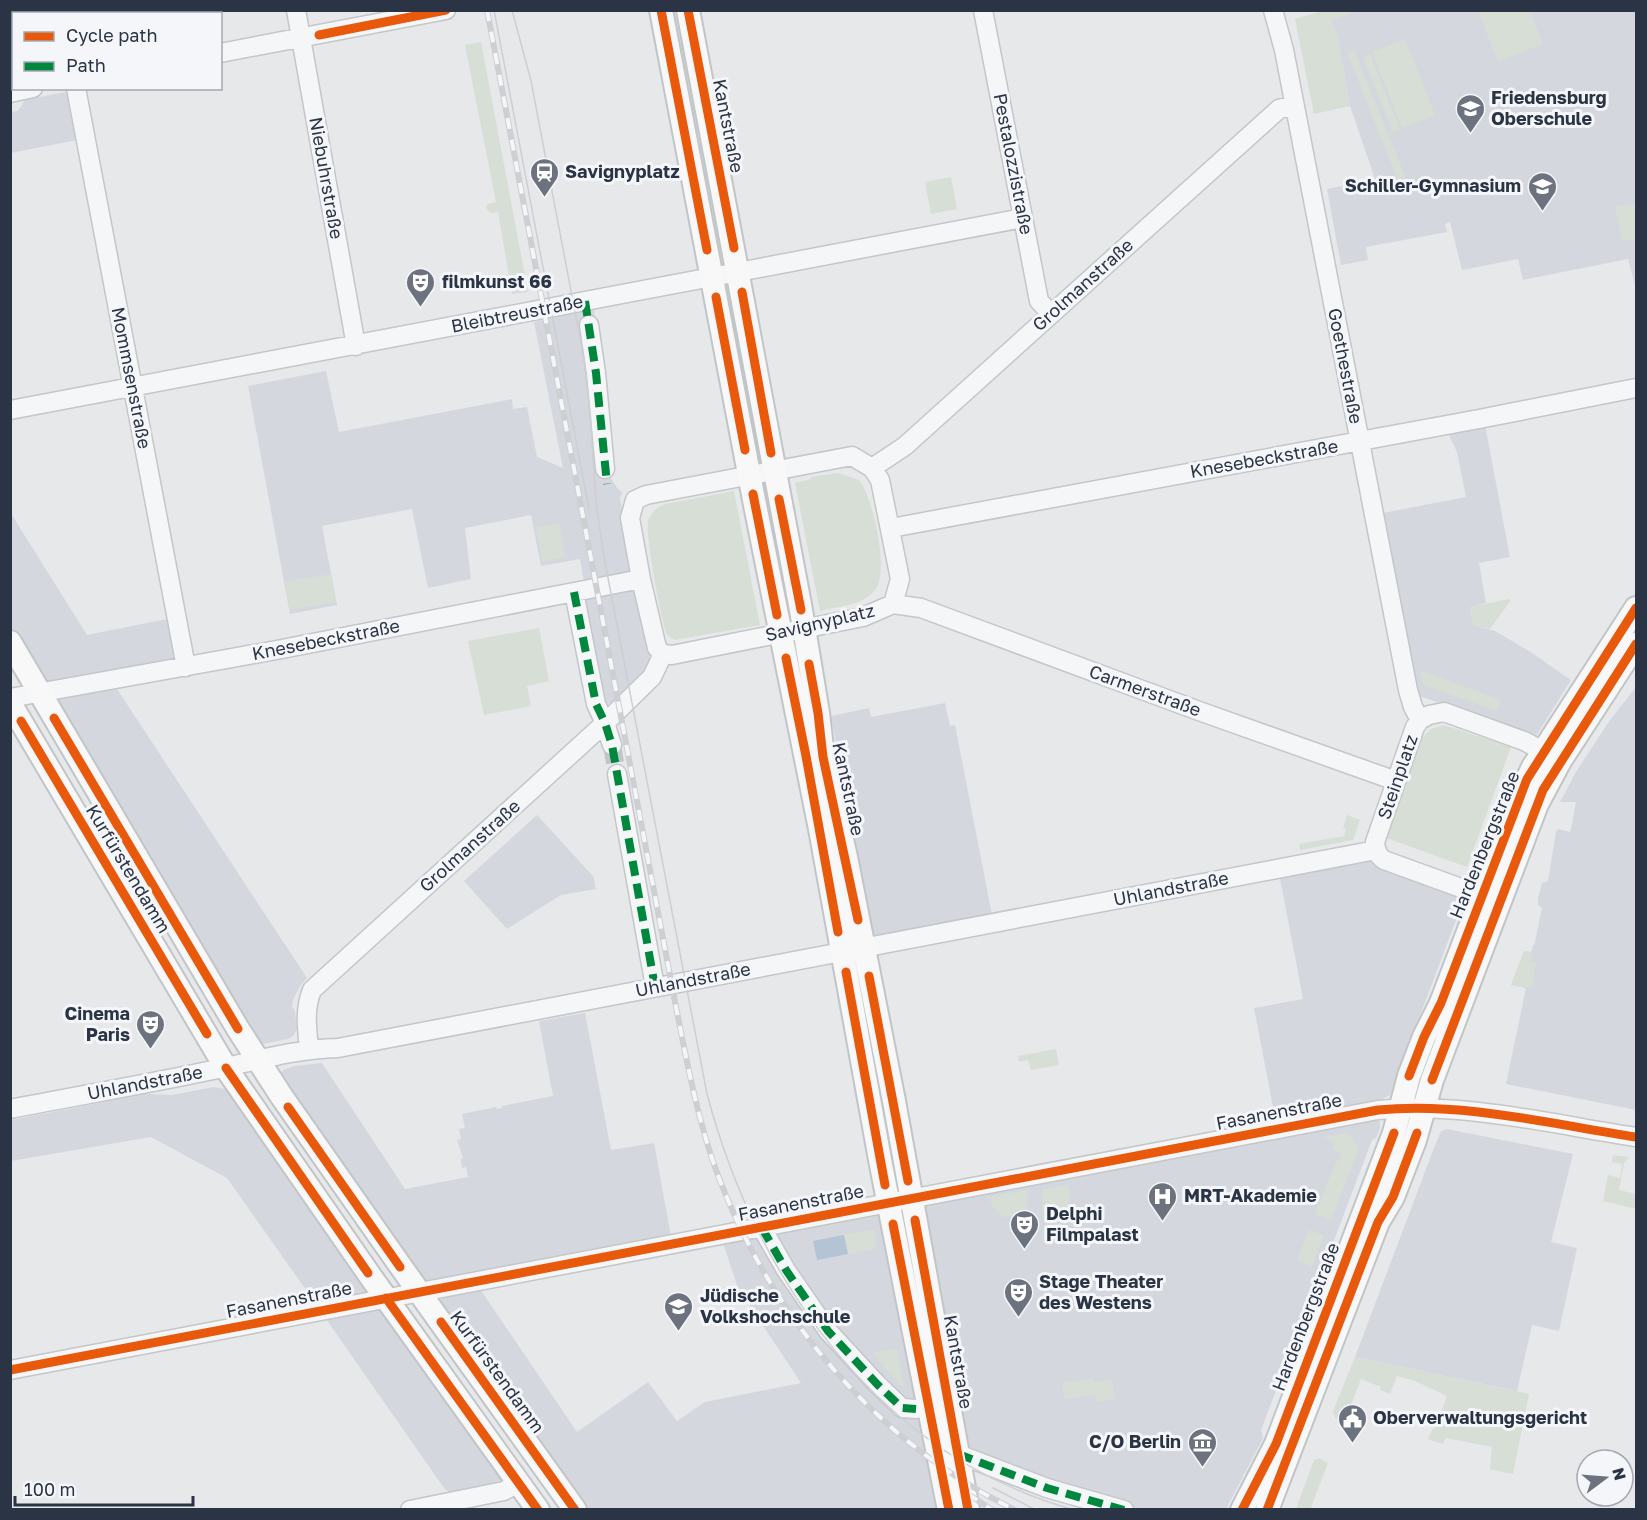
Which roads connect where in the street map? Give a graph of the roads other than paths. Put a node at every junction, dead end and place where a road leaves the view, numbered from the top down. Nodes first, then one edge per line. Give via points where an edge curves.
1 (296, 10) edge
2 (446, 10) edge
3 (661, 10) edge
4 (688, 10) edge
5 (982, 10) edge
6 (1273, 10) edge
7 (301, 38) junction
8 (222, 53) edge
9 (76, 90) edge
10 (1294, 105) junction
11 (1023, 218) junction
12 (739, 273) junction
13 (712, 278) junction
14 (585, 301) junction
15 (1051, 314) junction
16 (356, 346) junction
17 (132, 387) junction
18 (1636, 388) edge
19 (10, 410) edge
20 (1359, 442) junction
21 (872, 468) junction
22 (774, 470) junction
23 (606, 475) dead end
24 (750, 475) junction
25 (891, 528) junction
26 (641, 579) junction
27 (574, 592) junction
28 (892, 604) junction
29 (1636, 608) edge
30 (804, 628) junction
31 (781, 633) junction
32 (10, 642) edge
33 (1636, 644) edge
34 (663, 654) junction
35 (186, 667) junction
36 (40, 692) junction
37 (10, 698) edge
38 (10, 703) edge
39 (1420, 720) junction
40 (605, 723) junction
41 (612, 745) tunnel mouth
42 (1552, 756) junction
43 (617, 774) tunnel mouth
44 (1396, 781) junction
45 (1376, 850) junction
46 (1491, 898) junction
47 (853, 950) junction
48 (655, 987) junction
49 (309, 1049) junction
50 (257, 1059) junction
51 (226, 1068) junction
52 (1400, 1108) junction
53 (1425, 1108) junction
54 (10, 1109) edge
55 (1636, 1137) edge
56 (900, 1200) junction
57 (762, 1228) junction
58 (419, 1292) junction
59 (386, 1298) junction
60 (10, 1370) edge
61 (916, 1409) dead end
62 (958, 1454) junction
63 (518, 1483) junction
64 (410, 1509) edge
65 (538, 1509) edge
66 (575, 1509) edge
67 (949, 1509) edge
68 (968, 1509) edge
69 (1124, 1509) edge
70 (1242, 1509) edge
71 (1267, 1509) edge

1 - 7 street, Niebuhrstraße
2 - 7 street
3 - 13 main road, Kantstraße
4 - 12 main road, Kantstraße
5 - 11 street, Pestalozzistraße
6 - 10 street, Goethestraße
7 - 8 street
7 - 16 street, Niebuhrstraße
9 - 17 street, Mommsenstraße
10 - 15 street, Grolmanstraße via 1279,109
10 - 20 street, Goethestraße
11 - 12 street, Bleibtreustraße
11 - 15 street, Pestalozzistraße via 1040,301
12 - 13 street, Bleibtreustraße
12 - 22 main road, Kantstraße
13 - 14 street, Bleibtreustraße
13 - 24 main road, Kantstraße
14 - 16 street, Bleibtreustraße
14 - 23 street via 597,373
15 - 21 street, Grolmanstraße via 905,446
16 - 17 street, Bleibtreustraße
17 - 19 street, Bleibtreustraße
17 - 35 street, Mommsenstraße
18 - 20 street, Knesebeckstraße
20 - 25 street, Knesebeckstraße
20 - 39 street, Goethestraße via 1408,690
21 - 22 street via 852,456
21 - 25 street, Savignyplatz via 880,480
22 - 24 street
22 - 30 main road, Kantstraße
24 - 26 street via 636,500 630,518
24 - 31 main road, Kantstraße
25 - 28 street, Savignyplatz via 900,579
26 - 27 street, Knesebeckstraße
26 - 34 street via 655,644
27 - 35 street, Knesebeckstraße
27 - 40 street via 596,704
28 - 30 street, Savignyplatz via 863,617
28 - 44 street, Carmerstraße via 921,608
29 - 42 main road, Hardenbergstraße
30 - 31 street, Savignyplatz
30 - 47 main road, Kantstraße via 823,758 846,857
31 - 34 street, Savignyplatz
31 - 47 main road, Kantstraße
32 - 36 main road, Kurfürstendamm
33 - 42 main road, Hardenbergstraße
34 - 40 street, Grolmanstraße via 652,677
35 - 36 street, Knesebeckstraße
36 - 37 street, Knesebeckstraße
36 - 50 main road, Kurfürstendamm
38 - 51 main road, Kurfürstendamm
39 - 42 street, Steinplatz via 1444,712 1524,741
39 - 44 street, Steinplatz
40 - 41 street
40 - 49 street, Grolmanstraße via 312,990 306,1014
42 - 46 main road, Hardenbergstraße via 1523,788
43 - 48 street
44 - 45 street, Steinplatz via 1375,842
45 - 46 street via 1384,860
45 - 47 street, Uhlandstraße
46 - 52 main road, Hardenbergstraße via 1424,1037
46 - 53 main road, Hardenbergstraße
47 - 48 street, Uhlandstraße
47 - 56 main road, Kantstraße
48 - 49 street, Uhlandstraße via 338,1048
49 - 50 street, Uhlandstraße
50 - 51 street, Uhlandstraße
50 - 58 main road, Kurfürstendamm
51 - 54 street, Uhlandstraße
51 - 59 main road, Kurfürstendamm
52 - 53 street, Fasanenstraße
52 - 56 street, Fasanenstraße
52 - 70 main road, Hardenbergstraße via 1394,1133 1276,1444
53 - 55 street, Fasanenstraße via 1454,1108
53 - 71 main road, Hardenbergstraße
56 - 57 street, Fasanenstraße
56 - 62 main road, Kantstraße
56 - 67 main road, Kantstraße
57 - 58 street, Fasanenstraße
57 - 61 street via 828,1331 902,1408
58 - 59 street, Fasanenstraße
58 - 66 main road, Kurfürstendamm
59 - 60 street, Fasanenstraße
59 - 63 main road, Kurfürstendamm
62 - 68 main road, Kantstraße
62 - 69 street via 1047,1488
63 - 64 street via 504,1491
63 - 65 main road, Kurfürstendamm

